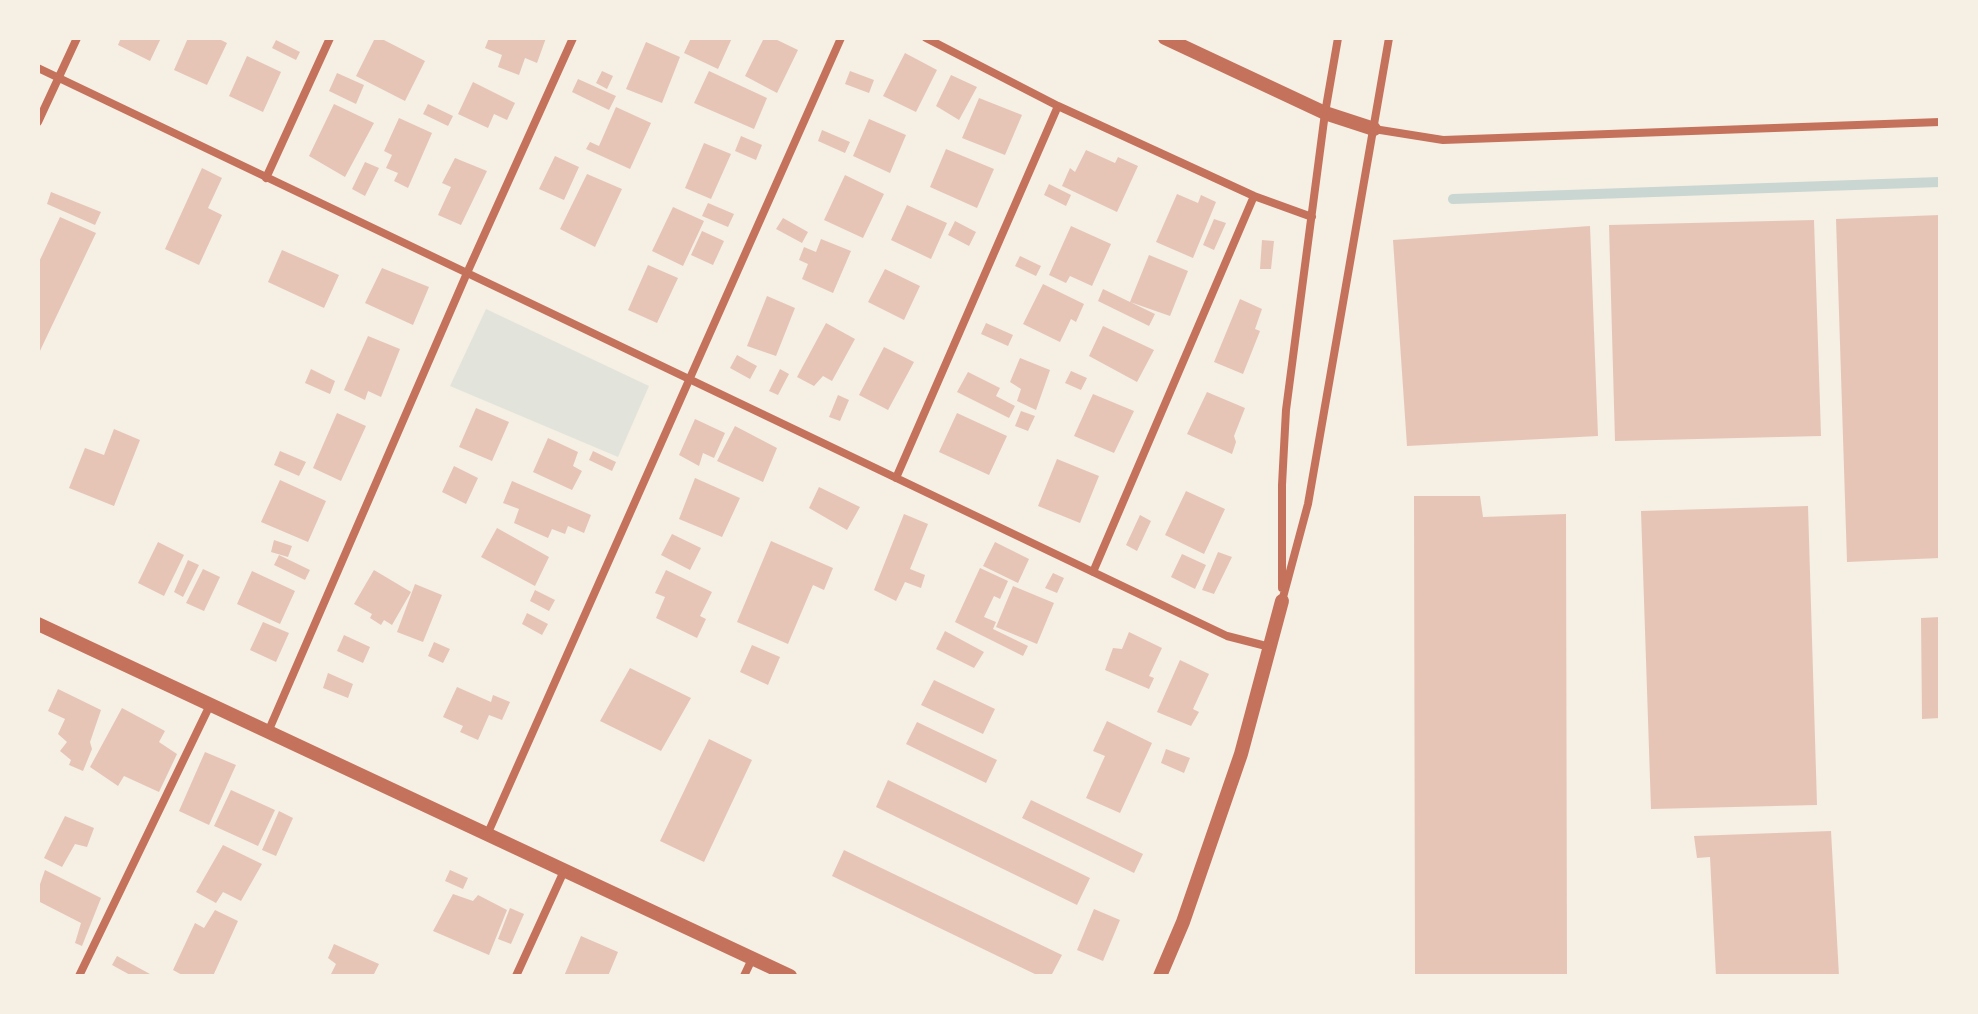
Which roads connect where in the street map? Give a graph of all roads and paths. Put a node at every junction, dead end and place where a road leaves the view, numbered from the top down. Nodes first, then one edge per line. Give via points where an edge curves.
1 (77, 38) edge
2 (330, 38) edge
3 (573, 38) edge
4 (841, 38) edge
5 (926, 38) edge
6 (1165, 38) edge
7 (1338, 38) edge
8 (1389, 38) edge
9 (38, 68) edge
10 (58, 78) junction
11 (1058, 106) junction
12 (1325, 113) junction
13 (38, 122) edge
14 (1940, 122) edge
15 (1374, 129) junction
16 (266, 178) junction
17 (1254, 196) junction
18 (1312, 217) junction
19 (467, 273) junction
20 (689, 379) junction
21 (896, 478) junction
22 (1093, 572) junction
23 (1282, 601) junction
24 (38, 624) edge
25 (1270, 647) junction
26 (210, 705) junction
27 (268, 732) junction
28 (487, 835) junction
29 (564, 871) junction
30 (752, 959) junction
31 (79, 976) edge
32 (516, 976) edge
33 (744, 976) edge
34 (790, 976) edge
35 (1160, 976) edge

1 - 10 street
2 - 16 street
3 - 19 street
4 - 20 street
5 - 11 street
6 - 12 street
7 - 12 street
8 - 15 street
9 - 10 street
10 - 13 street
10 - 16 street
11 - 17 street
11 - 21 street
12 - 15 street
12 - 18 street
14 - 15 street via 1443,140
15 - 23 street via 1308,504
16 - 19 street
17 - 18 street
17 - 22 street
18 - 23 street via 1286,410
19 - 20 street
19 - 27 street
20 - 21 street
20 - 28 street
21 - 22 street
22 - 25 street via 1227,636
23 - 25 street
24 - 26 street
25 - 35 street via 1241,754
26 - 27 street
26 - 31 street
27 - 28 street
28 - 29 street
29 - 30 street
29 - 32 street
30 - 33 street
30 - 34 street

